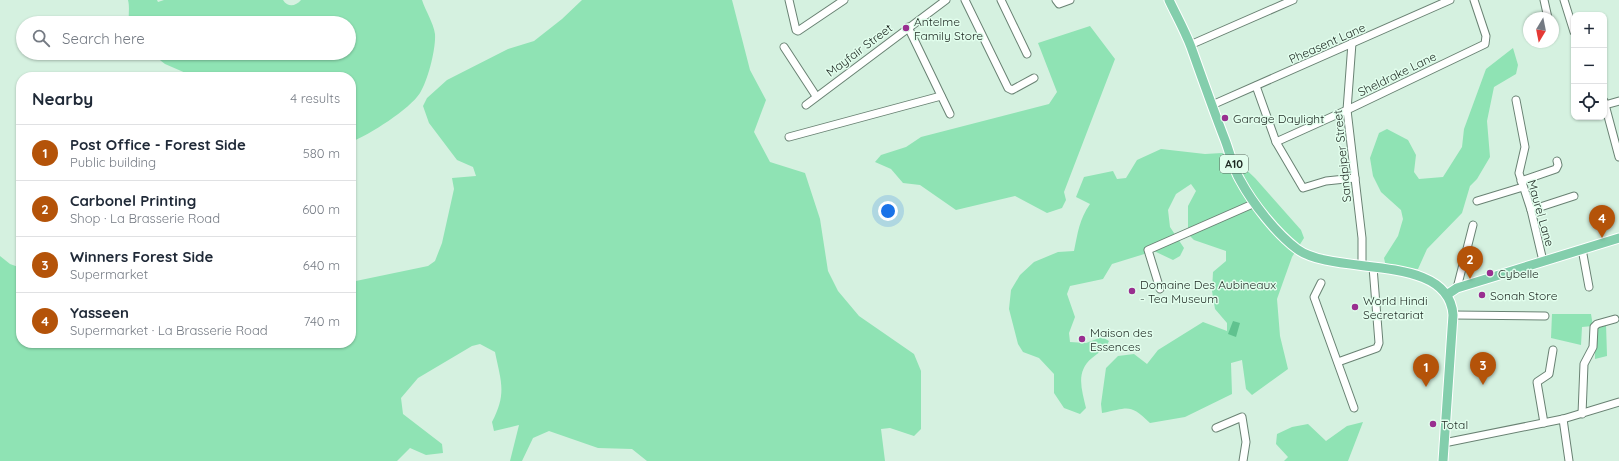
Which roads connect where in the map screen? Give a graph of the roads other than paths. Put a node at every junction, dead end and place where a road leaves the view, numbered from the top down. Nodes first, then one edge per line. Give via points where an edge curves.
1 (789, 0) edge
2 (844, 0) edge
3 (946, 0) edge
4 (964, 0) edge
5 (1001, 0) edge
6 (1056, 0) edge
7 (1070, 0) edge
8 (1169, 0) edge
9 (1293, 0) edge
10 (1450, 0) edge
11 (1474, 0) edge
12 (1544, 0) edge
13 (1564, 0) edge
14 (1547, 12) edge
15 (1571, 22) edge
16 (908, 27) junction
17 (1352, 43) junction
18 (1190, 44) junction
19 (784, 47) dead end
20 (1027, 54) dead end
21 (1034, 78) dead end
22 (1256, 86) junction
23 (816, 96) junction
24 (941, 96) junction
25 (1516, 100) dead end
26 (1619, 101) edge
27 (1607, 103) edge
28 (806, 105) dead end
29 (1212, 105) junction
30 (1347, 110) junction
31 (1607, 111) edge
32 (950, 114) dead end
33 (789, 137) dead end
34 (1276, 142) junction
35 (1619, 157) edge
36 (1557, 160) dead end
37 (1355, 178) junction
38 (1522, 184) junction
39 (1574, 196) dead end
40 (1477, 200) dead end
41 (1255, 203) junction
42 (1531, 210) junction
43 (1473, 225) dead end
44 (1619, 238) edge
45 (1582, 249) junction
46 (1543, 261) junction
47 (1362, 266) junction
48 (1374, 267) junction
49 (1321, 283) dead end
50 (1589, 287) dead end
51 (1457, 288) junction
52 (1160, 289) dead end
53 (1448, 294) junction
54 (1453, 315) junction
55 (1545, 316) dead end
56 (1615, 319) dead end
57 (1553, 350) dead end
58 (1338, 362) junction
59 (1619, 402) edge
60 (1354, 408) dead end
61 (1582, 414) junction
62 (1563, 419) junction
63 (1544, 423) junction
64 (1216, 428) dead end
65 (1444, 443) junction
66 (1243, 461) edge
67 (1443, 461) edge
68 (1569, 461) edge

1 - 2 street via 798,31
3 - 16 street, Mayfair Street
4 - 21 street via 1008,88 1012,90
5 - 20 street
6 - 7 street via 1059,4
8 - 18 main road, A10
9 - 18 street
10 - 17 street, Pheasent Lane
11 - 30 street, Sheldrake Lane via 1486,36 1485,44
12 - 14 street
13 - 15 street
16 - 23 street, Mayfair Street
16 - 24 street
17 - 22 street, Pheasent Lane
17 - 30 street, Sandpiper Street
18 - 29 main road, A10
19 - 23 street
22 - 29 street, Pheasent Lane
22 - 34 street
23 - 28 street, Mayfair Street
24 - 32 street
24 - 33 street
25 - 38 street, Maurel Lane via 1525,147 1519,173
26 - 27 street
29 - 41 main road, A10 via 1240,179
30 - 34 street, Sheldrake Lane
30 - 37 street, Sandpiper Street
31 - 35 street
34 - 37 street via 1303,188 1326,181
36 - 38 street via 1556,169
37 - 47 street, Sandpiper Street via 1362,238
38 - 40 street
38 - 42 street, Maurel Lane
39 - 42 street
41 - 47 main road, A10 via 1283,238 1299,251 1332,261
41 - 52 street via 1148,250
42 - 46 street, Maurel Lane
43 - 51 street
44 - 45 main road
45 - 46 main road
45 - 50 street
46 - 51 main road
47 - 48 main road, A10
48 - 53 main road, A10 via 1408,272 1438,285
48 - 58 street via 1379,343 1376,348
49 - 58 street via 1314,297
51 - 53 main road
53 - 54 main road
54 - 55 street
54 - 65 main road
56 - 61 street via 1594,327 1593,347 1584,364
57 - 63 street via 1549,374 1537,382
58 - 60 street
59 - 61 street
61 - 62 street
62 - 63 street
62 - 68 street
63 - 65 street
64 - 66 street via 1242,417 1246,442
65 - 67 main road

